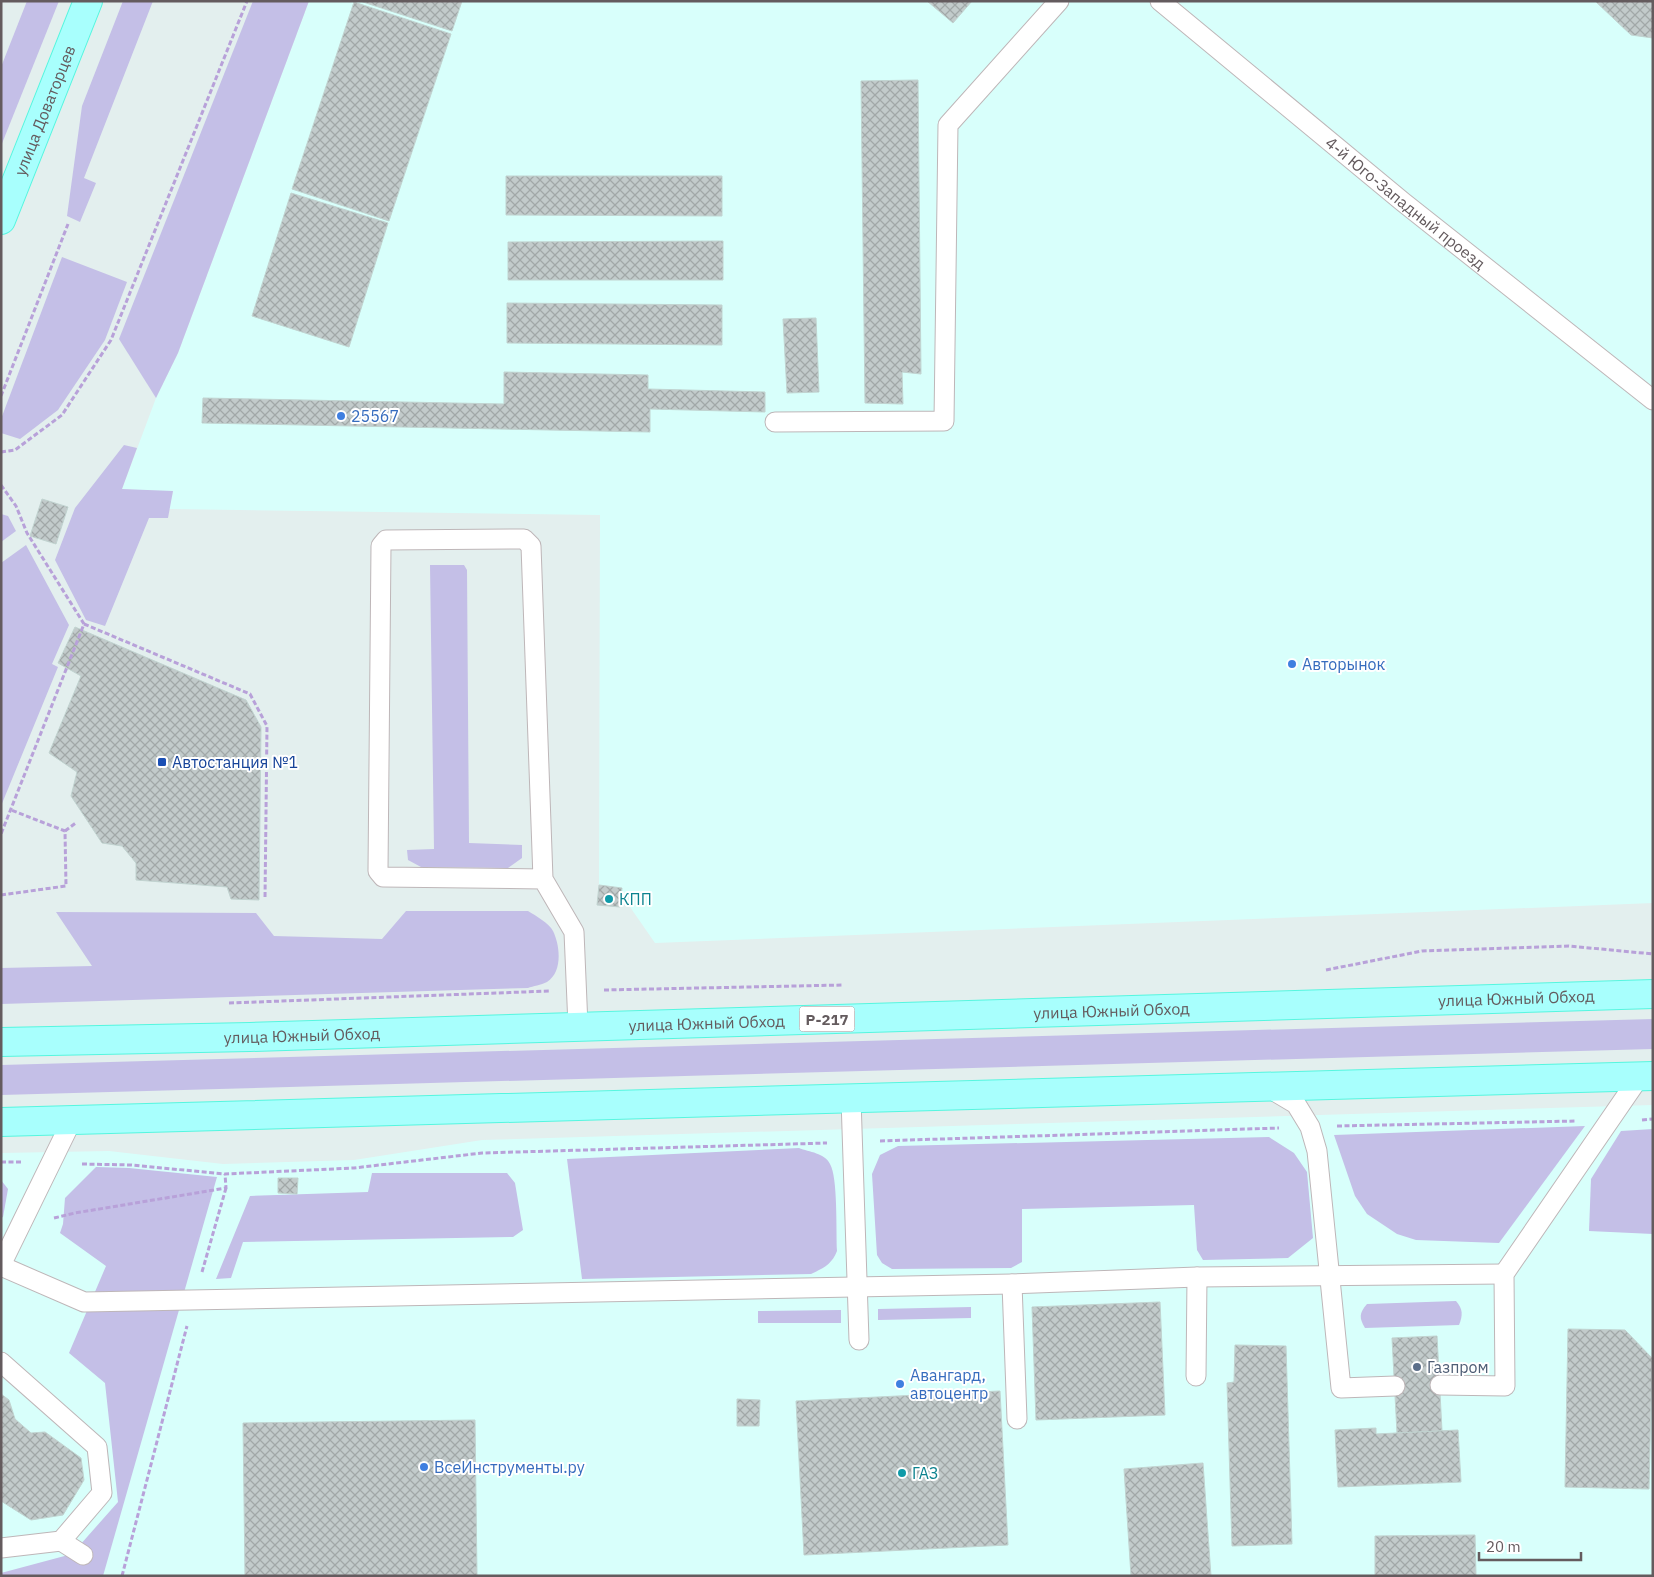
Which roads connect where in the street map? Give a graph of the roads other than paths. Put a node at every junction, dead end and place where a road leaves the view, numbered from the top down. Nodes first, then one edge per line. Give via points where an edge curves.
1 (88, 1) edge
2 (1059, 1) edge
3 (1160, 1) edge
4 (1, 220) edge
5 (1653, 400) edge
6 (775, 422) dead end
7 (543, 879) junction
8 (1653, 994) edge
9 (578, 1026) junction
10 (1, 1042) edge
11 (1647, 1076) edge
12 (1266, 1086) junction
13 (851, 1099) junction
14 (72, 1120) junction
15 (1, 1122) edge
16 (1, 1265) edge
17 (1504, 1274) junction
18 (1330, 1275) junction
19 (1196, 1276) junction
20 (1012, 1284) junction
21 (857, 1287) junction
22 (859, 1340) dead end
23 (1, 1362) edge
24 (1196, 1376) dead end
25 (1440, 1385) dead end
26 (1395, 1386) dead end
27 (1018, 1419) dead end
28 (61, 1541) junction
29 (1, 1548) edge
30 (83, 1554) dead end

1 - 4 main road, улица Доваторцев
2 - 6 lane via 948,125 944,421
3 - 5 lane, 4-й Юго-Западный проезд via 1403,202
7 - 7 lane via 531,546 524,540 386,540 381,546 378,871 383,877
7 - 9 lane via 574,932
8 - 9 main road, улица Южный Обход / Р-217
9 - 10 main road, улица Южный Обход / Р-217 via 250,1038
11 - 12 main road
11 - 17 lane
12 - 13 main road
12 - 18 lane via 1296,1104 1310,1127 1317,1151
13 - 14 main road
13 - 21 lane
14 - 15 main road
14 - 16 lane
16 - 21 lane via 84,1302
17 - 18 lane
17 - 25 lane via 1505,1386
18 - 19 lane
18 - 26 lane via 1341,1388
19 - 20 lane
19 - 24 lane
20 - 21 lane
20 - 27 lane
21 - 22 lane
23 - 28 lane via 97,1447 102,1493
28 - 29 lane
28 - 30 lane

